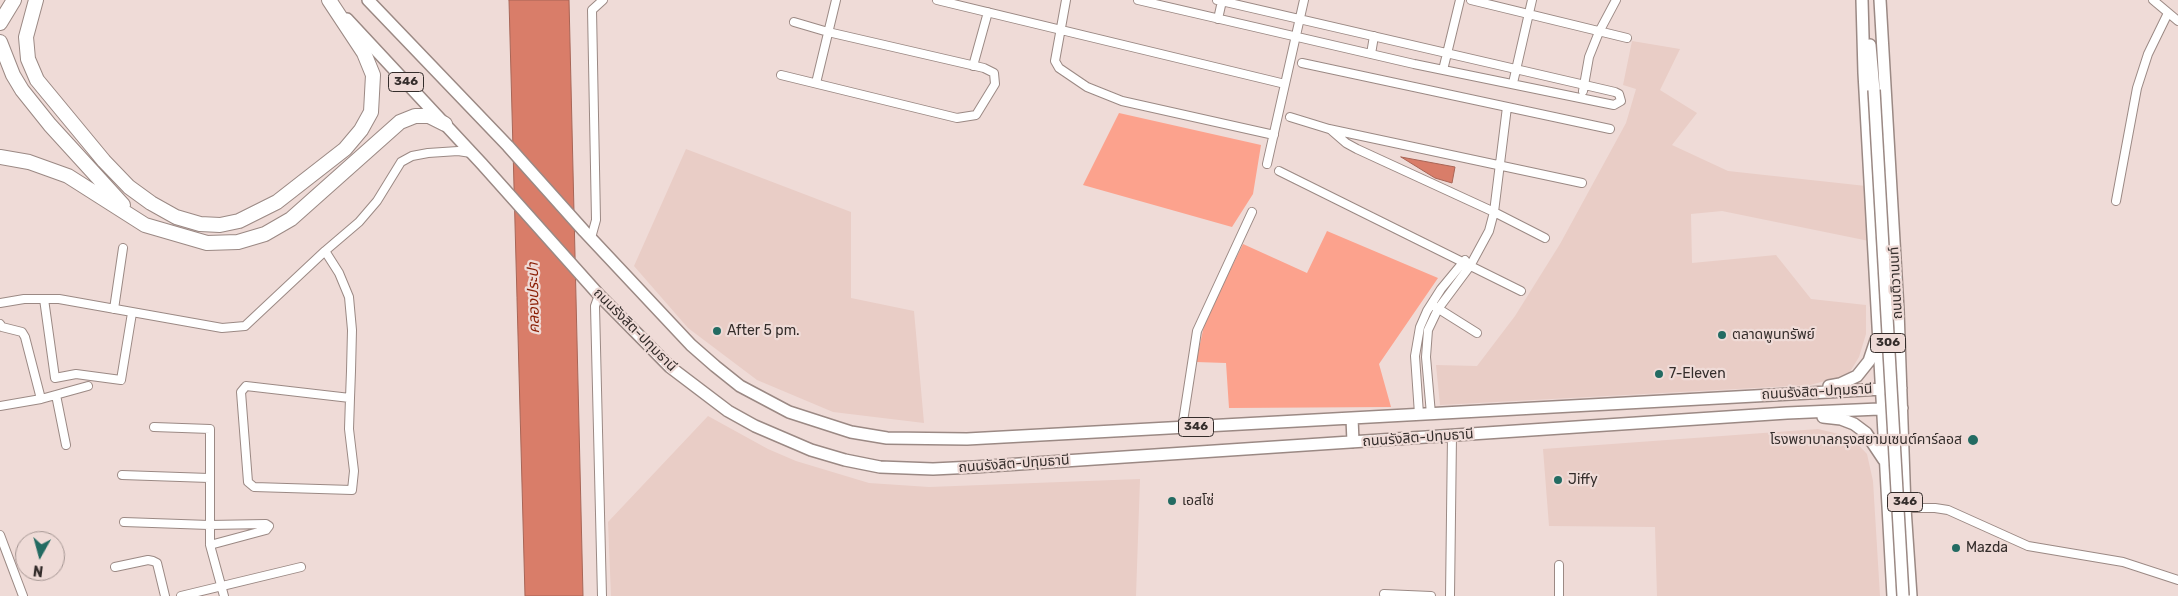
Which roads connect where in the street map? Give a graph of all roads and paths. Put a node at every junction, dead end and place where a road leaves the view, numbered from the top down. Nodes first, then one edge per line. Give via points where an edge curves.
1 (4, 0) edge
2 (14, 0) edge
3 (36, 0) edge
4 (330, 0) edge
5 (368, 0) edge
6 (590, 0) edge
7 (603, 0) edge
8 (836, 0) edge
9 (937, 0) edge
10 (1066, 0) edge
11 (1138, 0) edge
12 (1304, 0) edge
13 (1460, 0) edge
14 (1471, 0) edge
15 (1532, 0) edge
16 (1616, 0) edge
17 (1862, 0) edge
18 (1866, 0) edge
19 (1880, 0) edge
20 (2153, 0) edge
21 (1220, 1) edge
22 (0, 6) edge
23 (592, 10) junction
24 (988, 12) junction
25 (1529, 13) junction
26 (2168, 13) junction
27 (1218, 18) junction
28 (1300, 19) junction
29 (2178, 21) edge
30 (0, 22) edge
31 (794, 22) dead end
32 (1060, 30) junction
33 (828, 32) junction
34 (1599, 32) junction
35 (1296, 36) junction
36 (1374, 36) junction
37 (1627, 38) dead end
38 (0, 42) edge
39 (1446, 53) junction
40 (1371, 54) junction
41 (1302, 63) dead end
42 (973, 66) junction
43 (1516, 69) junction
44 (1443, 70) junction
45 (781, 74) dead end
46 (816, 83) junction
47 (1513, 83) junction
48 (1286, 84) junction
49 (1584, 86) junction
50 (1582, 98) junction
51 (1507, 107) junction
52 (1290, 117) dead end
53 (444, 124) junction
54 (1329, 129) junction
55 (1610, 129) dead end
56 (1274, 135) junction
57 (471, 153) junction
58 (0, 157) edge
59 (1266, 164) dead end
60 (1500, 165) junction
61 (1279, 171) dead end
62 (1582, 183) dead end
63 (2116, 201) dead end
64 (1252, 212) dead end
65 (1494, 212) junction
66 (154, 228) junction
67 (587, 235) junction
68 (1546, 238) dead end
69 (123, 248) dead end
70 (325, 251) junction
71 (1475, 255) junction
72 (1462, 261) junction
73 (1470, 266) junction
74 (1896, 287) junction
75 (1876, 289) junction
76 (1521, 291) dead end
77 (600, 296) junction
78 (44, 299) junction
79 (0, 303) edge
80 (1434, 307) junction
81 (114, 308) junction
82 (132, 312) junction
83 (0, 324) edge
84 (1477, 333) dead end
85 (1878, 334) junction
86 (88, 386) dead end
87 (1901, 388) junction
88 (1881, 389) junction
89 (1788, 394) junction
90 (56, 395) junction
91 (350, 398) junction
92 (41, 399) junction
93 (0, 406) edge
94 (1902, 408) junction
95 (1882, 409) junction
96 (1787, 413) junction
97 (1419, 414) junction
98 (1431, 414) junction
99 (1352, 418) junction
100 (154, 427) dead end
101 (1182, 428) junction
102 (1452, 436) junction
103 (1353, 442) junction
104 (66, 445) dead end
105 (1885, 461) junction
106 (122, 475) dead end
107 (210, 478) junction
108 (1905, 508) junction
109 (1888, 519) junction
110 (124, 522) dead end
111 (209, 525) junction
112 (0, 535) edge
113 (210, 545) junction
114 (1559, 565) dead end
115 (116, 568) dead end
116 (301, 568) dead end
117 (2178, 580) edge
118 (221, 586) junction
119 (1384, 594) dead end
120 (24, 596) edge
121 (165, 596) edge
122 (181, 596) edge
123 (224, 596) edge
124 (602, 596) edge
125 (1431, 596) edge
126 (1450, 596) edge
127 (1558, 596) edge
128 (1893, 596) edge
129 (1903, 596) edge
130 (1911, 596) edge

1 - 22 highway
2 - 30 highway
3 - 4 highway via 26,37 28,59 38,80 104,161 129,187 176,217 200,224 220,225 277,202 345,149 371,112 373,75 364,54
4 - 53 main road, ถนนรังสิต-ปทุมธานี / 346
5 - 67 main road, ถนนรังสิต-ปทุมธานี / 346 via 508,146
6 - 23 street
7 - 23 street
8 - 33 street
9 - 24 street
10 - 32 street
11 - 27 street
12 - 28 street
13 - 39 street
14 - 25 street
15 - 25 street
16 - 34 street
17 - 75 main road, ถนนติวานนท์ / 306
18 - 129 main road, 306, bridge
19 - 74 main road, ถนนติวานนท์ / 306
20 - 26 street
21 - 27 street
21 - 28 street
23 - 67 street via 596,220
24 - 32 street
24 - 42 street
25 - 34 street
25 - 43 street
26 - 29 street
26 - 63 street via 2148,54 2137,88
27 - 35 street
28 - 35 street
28 - 36 street
31 - 33 street
32 - 48 street
32 - 56 street via 1056,64 1087,87 1122,101
33 - 42 street
33 - 46 street
34 - 37 street
34 - 49 street via 1589,57
35 - 40 street
35 - 48 street
36 - 39 street
36 - 40 street
38 - 66 highway via 13,75 50,125 130,212
39 - 43 street
39 - 44 street
40 - 44 street
41 - 51 street
42 - 46 street via 994,73 995,84 976,115 968,118 944,116
43 - 47 street
43 - 49 street
44 - 47 street
45 - 46 street
47 - 50 street
48 - 56 street
49 - 50 street
49 - 50 street via 1615,92 1621,102 1614,105
51 - 55 street
51 - 60 street
52 - 54 street
53 - 57 main road, ถนนรังสิต-ปทุมธานี / 346
53 - 66 highway via 429,116 415,116 400,122 291,219 265,234 238,242 207,243
54 - 60 street
54 - 65 street via 1357,149
56 - 59 street
57 - 70 street via 428,152 401,162 377,201
57 - 77 main road, ถนนรังสิต-ปทุมธานี / 346
58 - 66 highway via 29,162 68,176 144,225
60 - 62 street
60 - 65 street
61 - 72 street
64 - 101 street via 1197,331
65 - 68 street
65 - 71 street via 1489,231
67 - 101 main road, ถนนรังสิต-ปทุมธานี / 346 via 714,366 764,400 810,420 868,436 912,439
69 - 81 street
70 - 82 street via 245,326 222,328
70 - 91 street via 349,298 352,330
71 - 72 street
71 - 73 street
72 - 73 street
72 - 80 street
73 - 76 street
73 - 80 street
74 - 75 main road via 1888,295 1882,295
74 - 87 main road, ถนนติวานนท์ / 306
75 - 85 main road, ถนนติวานนท์ / 306
77 - 103 main road, ถนนรังสิต-ปทุมธานี / 346 via 670,367 728,411 754,426 811,450 863,464 941,468
77 - 124 street via 595,306
78 - 79 street
78 - 81 street
78 - 82 street via 55,378 76,374 121,380
80 - 84 street
80 - 97 street via 1420,327 1416,345
80 - 98 street via 1426,343
81 - 82 street
83 - 92 street via 22,332 26,337
85 - 88 main road, ถนนติวานนท์ / 306
85 - 89 main road, 306 via 1869,361 1857,376 1840,384
86 - 90 street
87 - 88 main road, ถนนรังสิต-ปทุมธานี
87 - 94 main road, ถนนติวานนท์ / 346
88 - 89 main road, ถนนรังสิต-ปทุมธานี / 346
88 - 95 main road, ถนนติวานนท์ / 346
89 - 98 main road, ถนนรังสิต-ปทุมธานี / 346
90 - 92 street
90 - 104 street
91 - 91 street via 352,490 254,487 248,482 241,392 246,386
92 - 93 street
94 - 95 main road, ถนนรังสิต-ปทุมธานี
94 - 108 main road, ถนนติวานนท์ / 346
95 - 96 main road, ถนนรังสิต-ปทุมธานี / 346
95 - 105 main road, ถนนติวานนท์ / 346
96 - 102 main road, ถนนรังสิต-ปทุมธานี / 346
96 - 105 main road via 1828,417 1854,424 1866,433
97 - 98 main road, ถนนรังสิต-ปทุมธานี / 346
97 - 99 main road, ถนนรังสิต-ปทุมธานี / 346
99 - 101 main road, ถนนรังสิต-ปทุมธานี / 346
99 - 103 main road
100 - 107 street via 210,429
102 - 103 main road, ถนนรังสิต-ปทุมธานี / 346
102 - 126 street
105 - 109 main road, ถนนติวานนท์ / 346
106 - 107 street
107 - 111 street
108 - 109 main road via 1892,512
108 - 117 street via 1948,510 2028,546 2124,562
108 - 130 main road, ถนนติวานนท์ / 346
109 - 128 main road, ถนนติวานนท์ / 346
110 - 111 street
111 - 113 street
111 - 113 street via 267,524 269,527
112 - 120 street
113 - 118 street
114 - 127 street
115 - 121 street via 153,561
116 - 118 street
118 - 122 street
118 - 123 street
119 - 125 street

